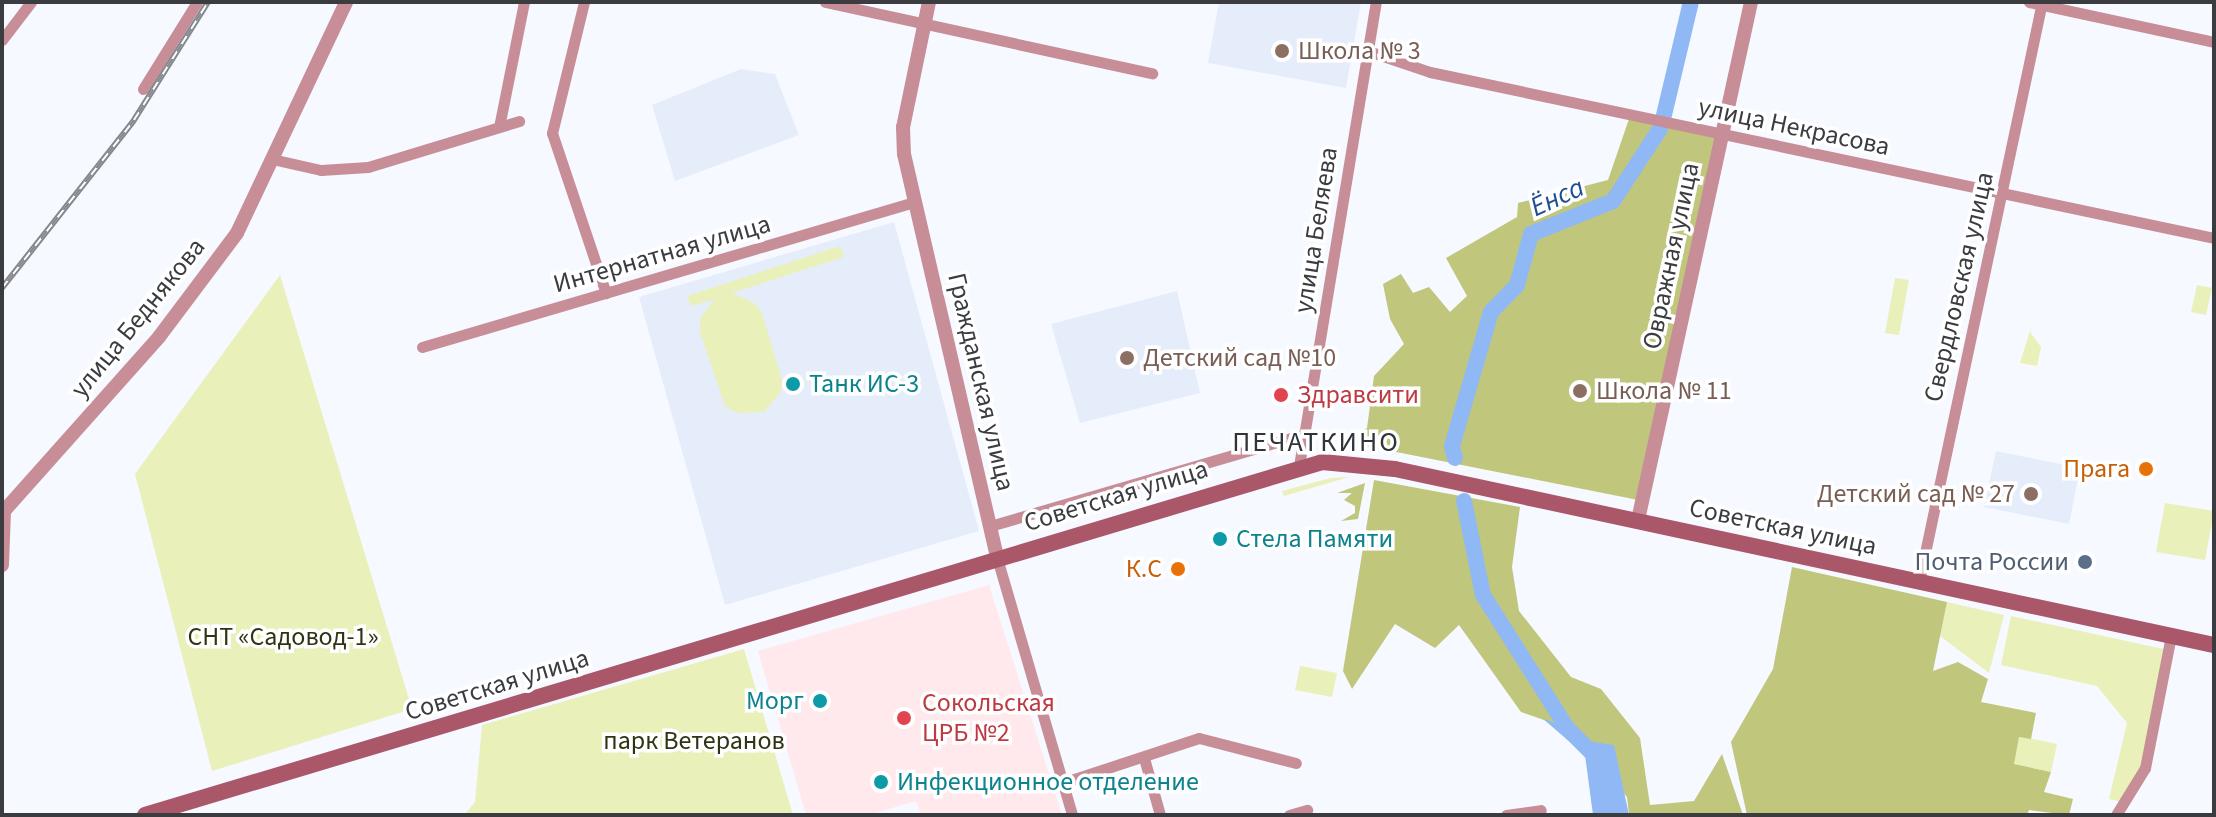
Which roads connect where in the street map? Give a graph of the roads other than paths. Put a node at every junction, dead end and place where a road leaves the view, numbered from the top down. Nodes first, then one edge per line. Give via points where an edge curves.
1 (31, 2) edge
2 (197, 2) edge
3 (346, 2) edge
4 (524, 2) edge
5 (584, 2) edge
6 (825, 2) edge
7 (929, 2) edge
8 (1376, 2) edge
9 (1751, 2) edge
10 (2037, 3) edge
11 (925, 24) junction
12 (2, 40) edge
13 (2214, 42) edge
14 (1368, 51) junction
15 (1152, 73) dead end
16 (143, 89) dead end
17 (519, 121) dead end
18 (499, 127) junction
19 (1723, 134) junction
20 (272, 159) junction
21 (2000, 193) junction
22 (914, 202) junction
23 (2214, 238) edge
24 (606, 293) junction
25 (422, 347) dead end
26 (1304, 434) junction
27 (1299, 466) junction
28 (1638, 520) junction
29 (990, 526) junction
30 (997, 558) junction
31 (2, 565) edge
32 (1919, 581) junction
33 (2171, 636) junction
34 (2214, 645) edge
35 (1144, 758) junction
36 (1296, 763) dead end
37 (1062, 783) junction
38 (1307, 810) dead end
39 (1541, 810) dead end
40 (145, 815) edge
41 (1072, 815) edge
42 (1160, 815) edge
43 (1289, 815) edge
44 (1506, 815) edge
45 (2116, 815) edge

1 - 12 street
2 - 16 street
3 - 20 street, улица Беднякова
4 - 18 street
5 - 24 street via 552,133
6 - 11 street
7 - 11 street, Гражданская улица
8 - 14 street, улица Беляева
9 - 19 street, Овражная улица
10 - 13 street
10 - 21 street, Свердловская улица
11 - 15 street
11 - 22 street, Гражданская улица via 903,127
14 - 19 street, улица Некрасова via 1430,72
14 - 26 street, улица Беляева
17 - 18 street
18 - 20 street via 368,167 321,170
19 - 21 street, улица Некрасова
19 - 28 street, Овражная улица
20 - 31 street, улица Беднякова via 212,271 4,511
21 - 23 street, улица Некрасова
21 - 32 street, Свердловская улица
22 - 24 street, Интернатная улица
22 - 29 street, Гражданская улица
24 - 25 street, Интернатная улица
26 - 27 street, улица Беляева
26 - 29 street, Советская улица
27 - 28 main road, Советская улица via 1376,465
27 - 30 main road, Советская улица
28 - 32 main road, Советская улица
29 - 30 street, Гражданская улица
30 - 37 street, Гражданская улица
30 - 40 main road, Советская улица
32 - 33 main road, Советская улица
33 - 34 main road, Советская улица
33 - 45 street via 2145,768
35 - 36 street via 1199,738
35 - 37 street
35 - 42 street
37 - 41 street, Гражданская улица
38 - 43 street
39 - 44 street

